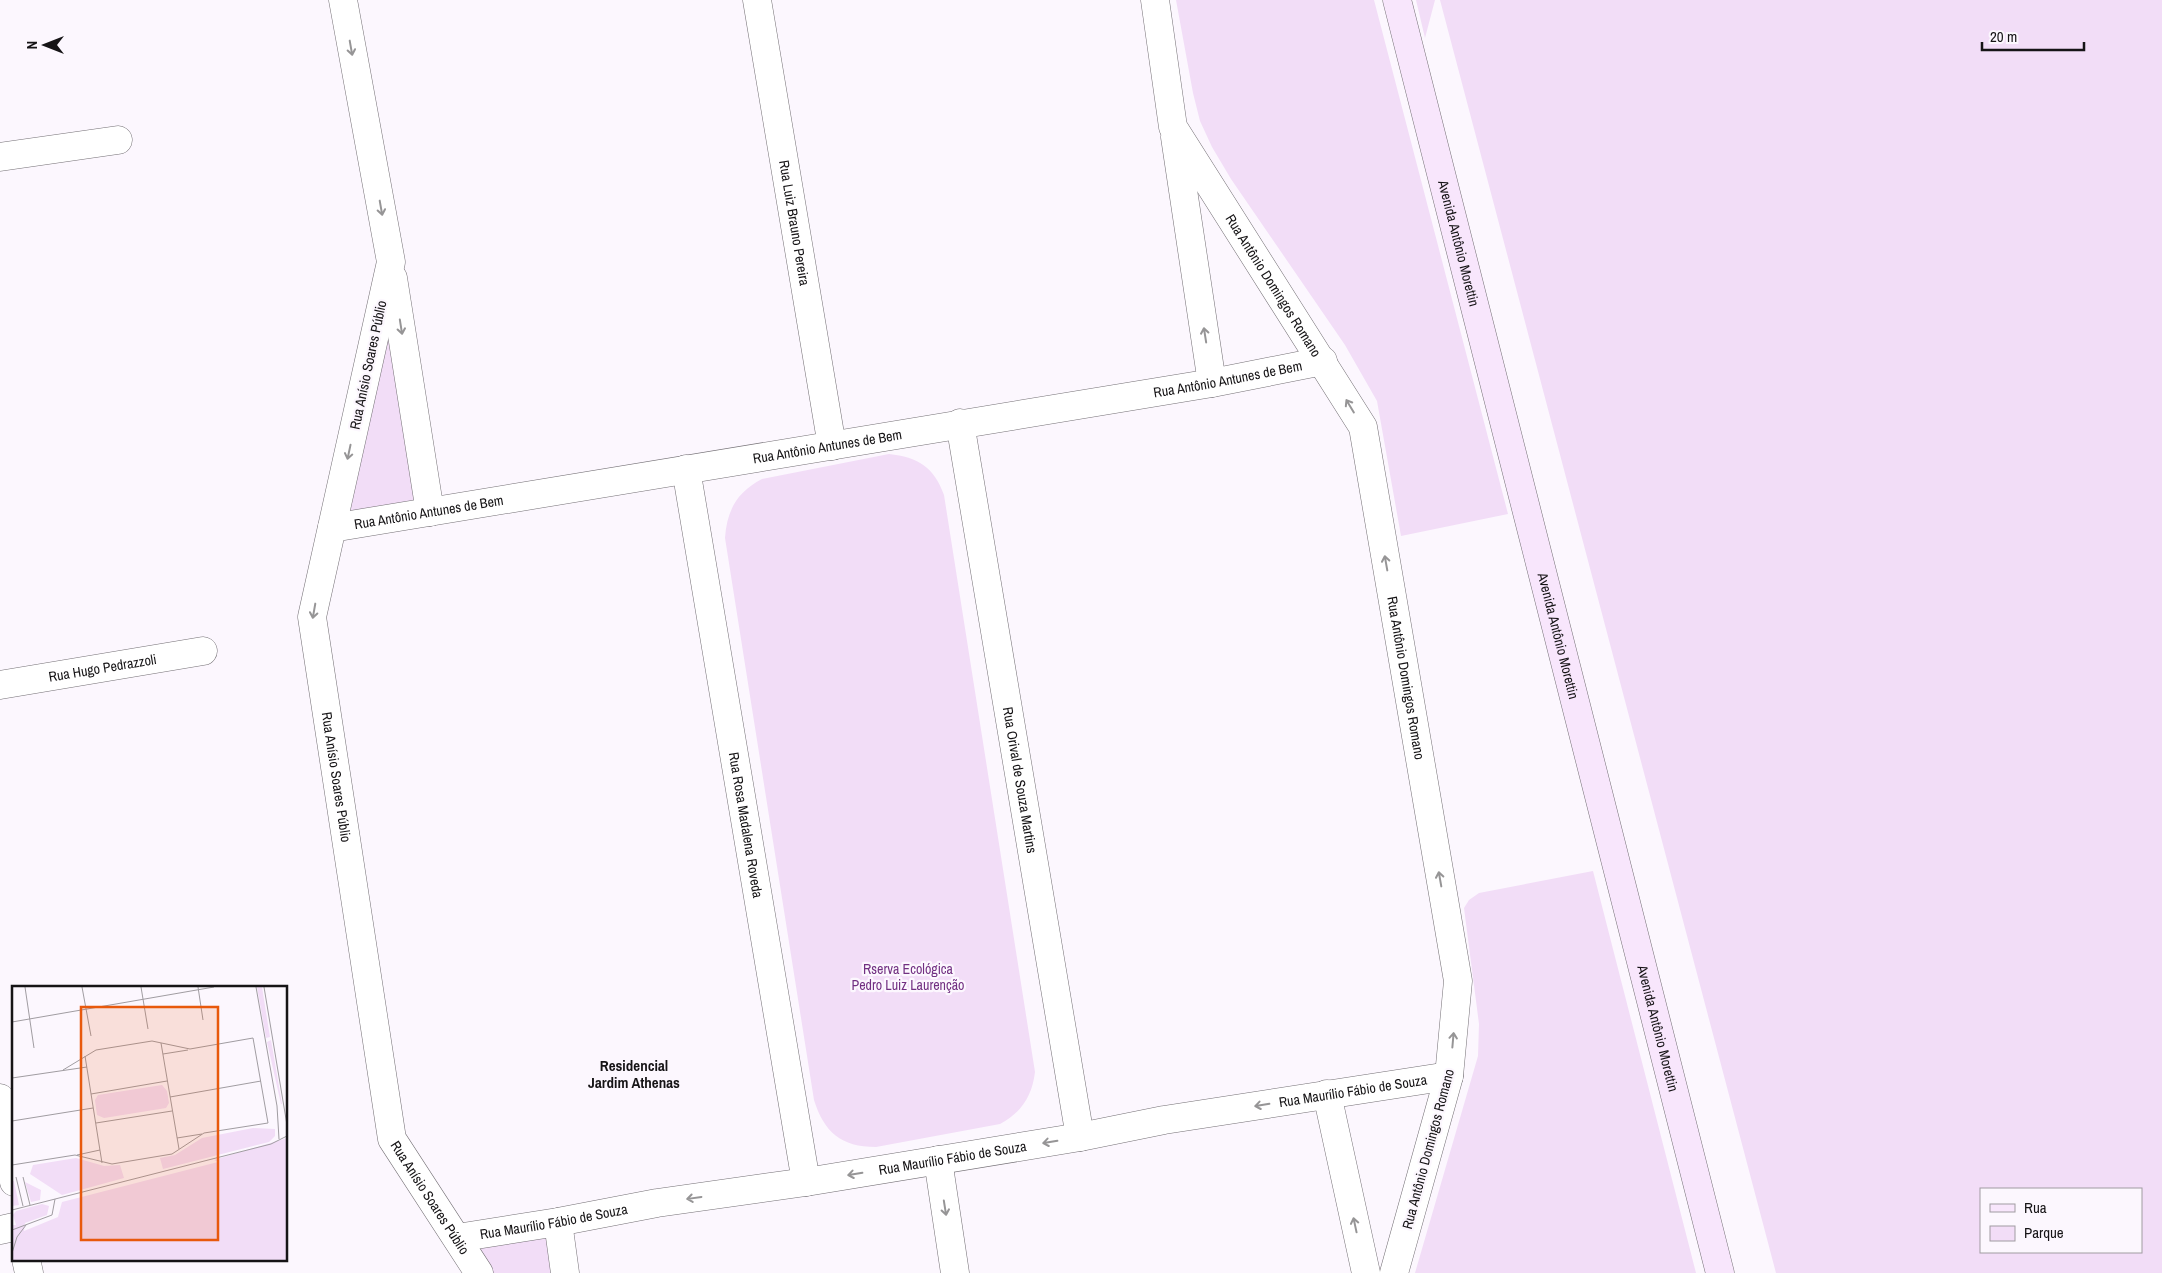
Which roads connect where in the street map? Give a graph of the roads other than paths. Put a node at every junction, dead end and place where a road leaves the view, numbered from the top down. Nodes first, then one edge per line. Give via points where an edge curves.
1 (342, 0) edge
2 (757, 0) edge
3 (1155, 0) edge
4 (1397, 0) edge
5 (1173, 127) junction
6 (118, 140) dead end
7 (0, 157) edge
8 (390, 262) junction
9 (1323, 361) junction
10 (1212, 383) junction
11 (960, 423) junction
12 (832, 446) junction
13 (686, 469) junction
14 (430, 512) junction
15 (332, 528) junction
16 (204, 651) dead end
17 (0, 685) edge
18 (1450, 1076) junction
19 (1327, 1094) junction
20 (0, 1098) edge
21 (1080, 1137) junction
22 (938, 1160) junction
23 (12, 1170) edge
24 (806, 1182) junction
25 (558, 1222) junction
26 (457, 1238) junction
27 (26, 1260) edge
28 (29, 1273) edge
29 (479, 1273) edge
30 (564, 1273) edge
31 (955, 1273) edge
32 (1366, 1273) edge
33 (1394, 1273) edge
34 (1720, 1273) edge

1 -> 8 street, Rua Anísio Soares Públio
2 - 12 street, Rua Luiz Brauno Pereira
3 - 5 street, Rua Antônio Domingos Romano
4 - 34 main road, Avenida Antônio Morettin
5 - 9 street, Rua Antônio Domingos Romano
10 -> 5 street, Rua Antônio Domingos Romano
6 - 7 street
8 -> 14 street, Rua Anísio Soares Públio
8 -> 15 street, Rua Anísio Soares Públio
9 - 10 street, Rua Antônio Antunes de Bem
18 -> 9 street, Rua Antônio Domingos Romano via 1458,981 1363,426
10 - 11 street, Rua Antônio Antunes de Bem
11 - 12 street, Rua Antônio Antunes de Bem
11 - 21 street, Rua Orival de Souza Martins
12 - 13 street, Rua Antônio Antunes de Bem
13 - 14 street, Rua Antônio Antunes de Bem
13 - 24 street, Rua Rosa Madalena Roveda
14 - 15 street, Rua Antônio Antunes de Bem
15 -> 26 street, Rua Anísio Soares Públio via 312,617 392,1139
16 - 17 street, Rua Hugo Pedrazzoli
18 - 19 street, Rua Maurílio Fábio de Souza
18 - 33 street, Rua Antônio Domingos Romano
19 -> 21 street, Rua Maurílio Fábio de Souza
32 -> 19 street
20 - 23 street
21 -> 22 street, Rua Maurílio Fábio de Souza
22 -> 24 street, Rua Maurílio Fábio de Souza
22 -> 31 street
24 -> 25 street, Rua Maurílio Fábio de Souza
25 - 26 street, Rua Maurílio Fábio de Souza
25 - 30 street
26 - 29 street, Rua Anísio Soares Públio
27 - 28 street

